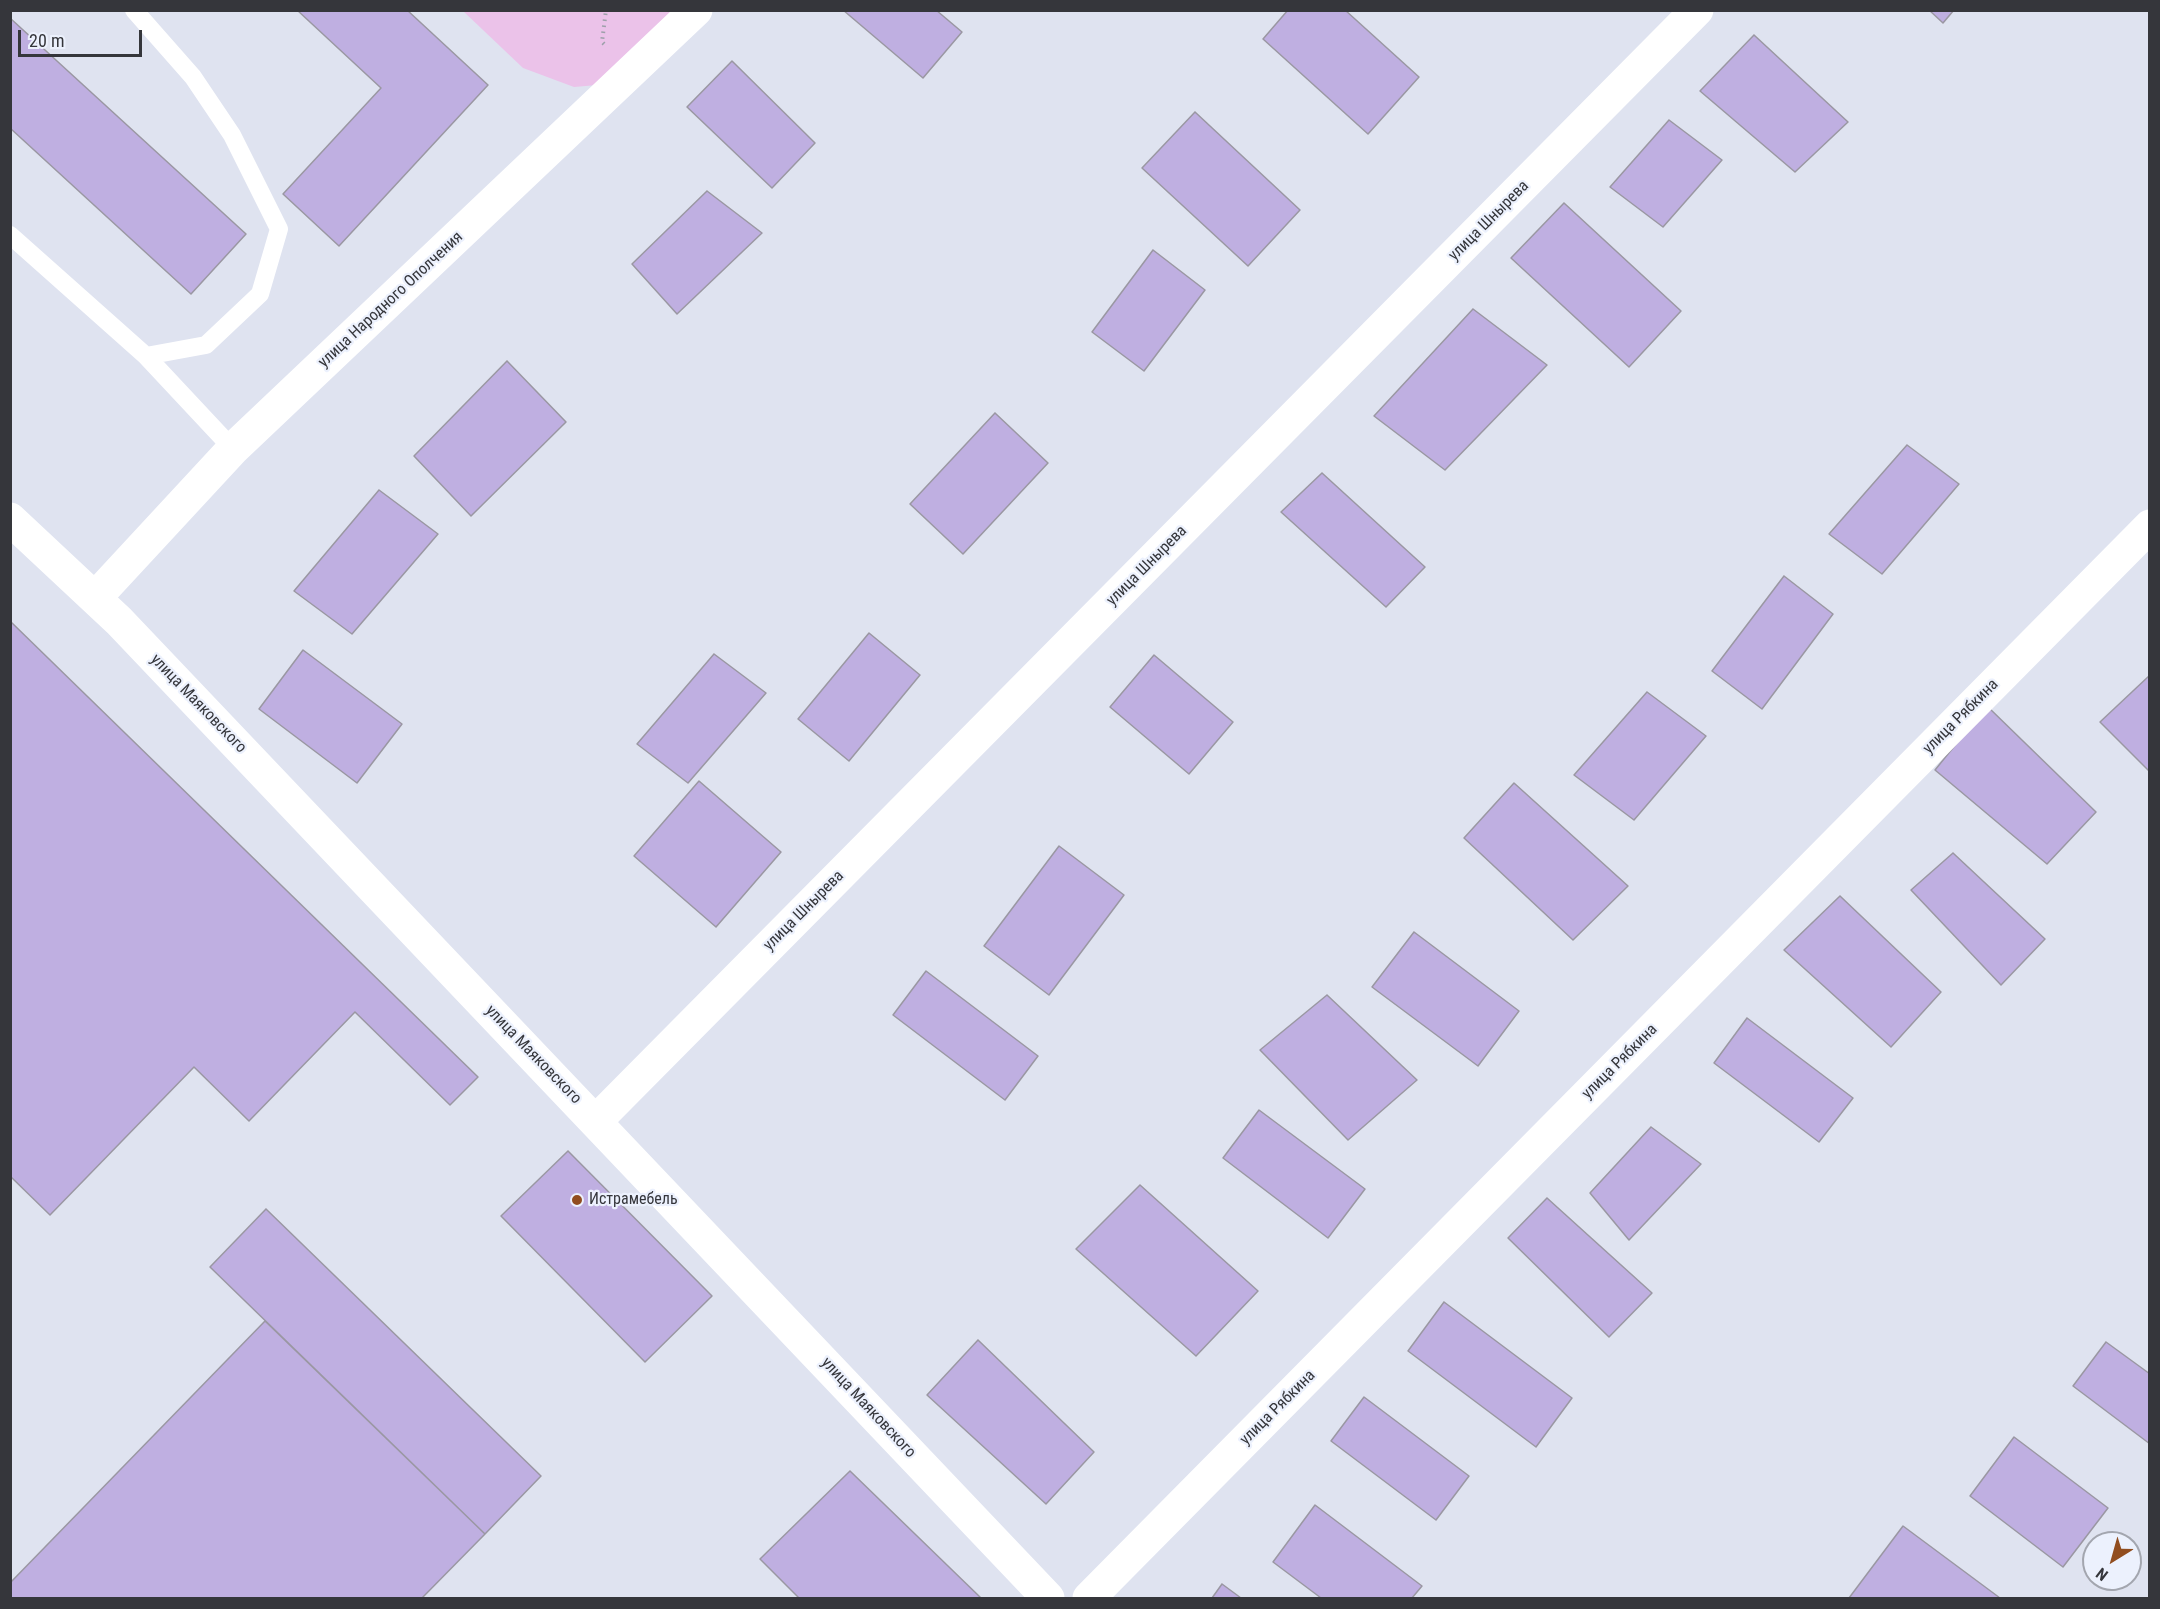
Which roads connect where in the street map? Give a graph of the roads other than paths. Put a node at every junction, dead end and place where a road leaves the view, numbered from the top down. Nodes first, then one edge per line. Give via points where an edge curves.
1 (134, 10) edge
2 (696, 10) edge
3 (1697, 10) edge
4 (10, 234) edge
5 (146, 356) junction
6 (233, 449) junction
7 (2150, 526) edge
8 (14, 527) edge
9 (94, 598) junction
10 (596, 1121) junction
11 (1048, 1599) edge
12 (1089, 1599) edge

1 - 5 lane via 193,77 232,135 279,229 260,294 206,345
2 - 6 street, улица Народного Ополчения
3 - 10 street, улица Шнырева
4 - 5 lane
5 - 6 lane
6 - 9 street, улица Народного Ополчения
7 - 12 street, улица Рябкина
8 - 9 street, улица Маяковского
9 - 10 street, улица Маяковского
10 - 11 street, улица Маяковского

